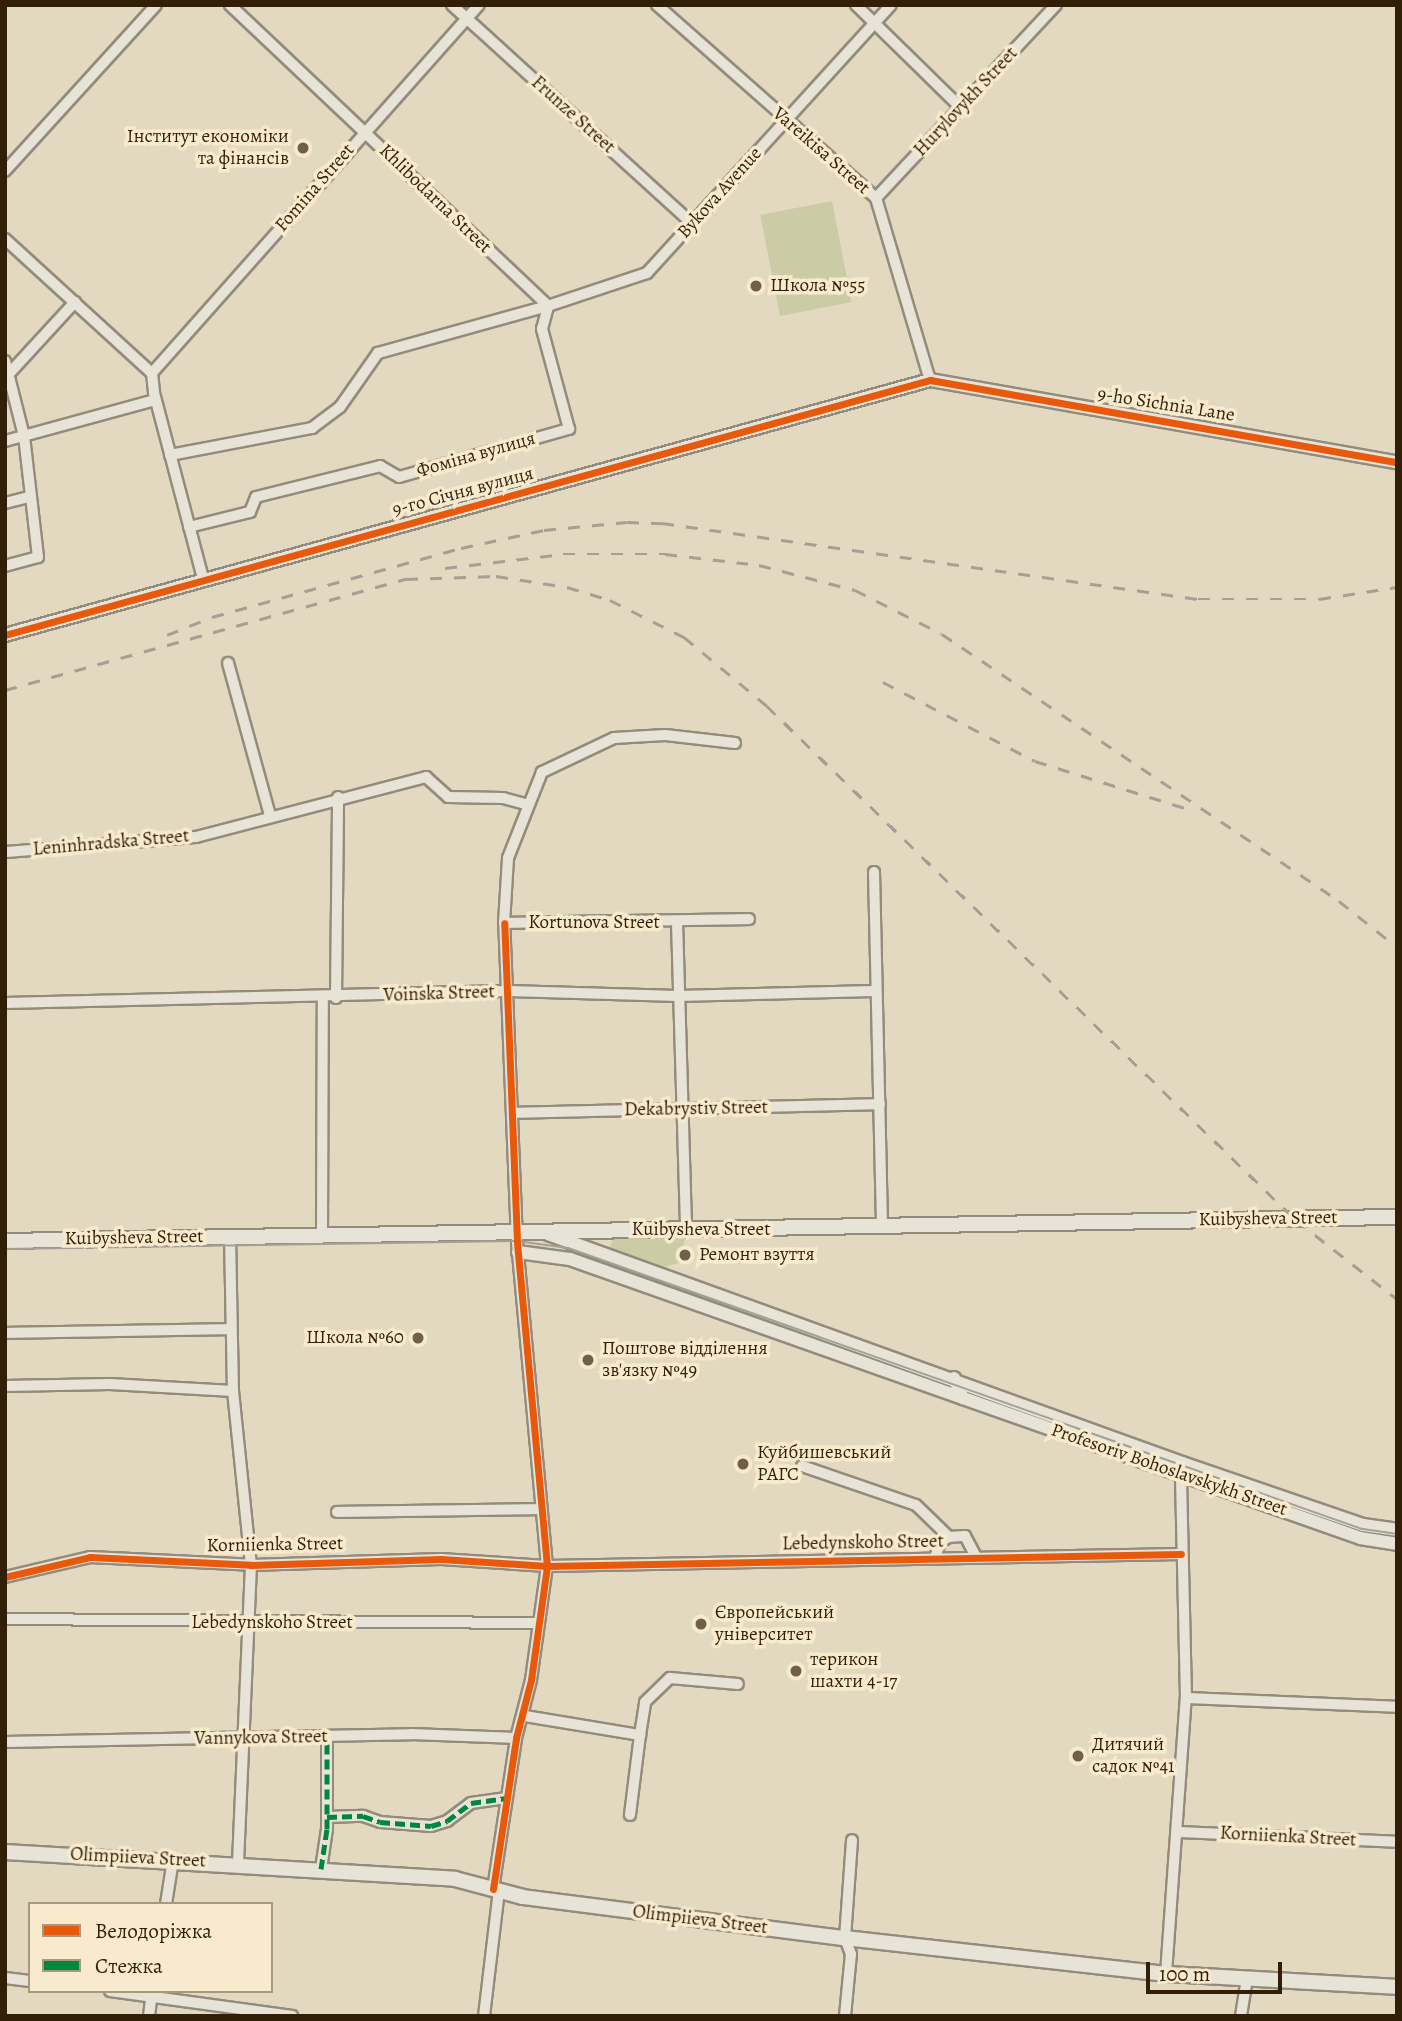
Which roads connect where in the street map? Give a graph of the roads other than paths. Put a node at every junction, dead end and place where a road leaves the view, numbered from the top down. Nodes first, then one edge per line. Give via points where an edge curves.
1 (156, 5) edge
2 (230, 5) edge
3 (452, 5) edge
4 (479, 5) edge
5 (657, 5) edge
6 (856, 5) edge
7 (891, 5) edge
8 (1056, 5) edge
9 (467, 18) junction
10 (875, 23) junction
11 (961, 108) junction
12 (786, 121) junction
13 (365, 131) junction
14 (5, 171) edge
15 (876, 198) junction
16 (693, 224) junction
17 (7, 243) edge
18 (75, 302) junction
19 (548, 306) junction
20 (5, 361) edge
21 (152, 373) junction
22 (7, 376) edge
23 (930, 380) junction
24 (155, 400) junction
25 (24, 436) junction
26 (5, 440) edge
27 (170, 455) junction
28 (1397, 462) edge
29 (29, 497) junction
30 (5, 503) edge
31 (189, 527) junction
32 (5, 566) edge
33 (203, 579) junction
34 (5, 635) edge
35 (228, 663) dead end
36 (735, 743) dead end
37 (338, 797) junction
38 (526, 804) junction
39 (270, 815) junction
40 (5, 852) edge
41 (874, 872) dead end
42 (749, 919) dead end
43 (677, 922) junction
44 (504, 923) junction
45 (507, 991) junction
46 (873, 991) junction
47 (678, 996) junction
48 (323, 998) junction
49 (337, 998) junction
50 (5, 1003) edge
51 (880, 1104) junction
52 (681, 1109) junction
53 (513, 1113) junction
54 (1397, 1217) edge
55 (882, 1226) junction
56 (517, 1231) junction
57 (541, 1232) junction
58 (686, 1232) junction
59 (322, 1235) junction
60 (230, 1236) junction
61 (5, 1241) edge
62 (518, 1252) junction
63 (231, 1329) junction
64 (5, 1333) edge
65 (954, 1378) junction
66 (5, 1386) edge
67 (233, 1391) junction
68 (963, 1398) junction
69 (802, 1466) dead end
70 (1181, 1468) junction
71 (541, 1509) junction
72 (337, 1513) dead end
73 (1397, 1530) edge
74 (949, 1537) junction
75 (1397, 1544) edge
76 (1181, 1554) junction
77 (976, 1557) junction
78 (935, 1558) junction
79 (251, 1565) junction
80 (547, 1566) junction
81 (5, 1577) edge
82 (5, 1619) edge
83 (539, 1623) junction
84 (249, 1624) junction
85 (738, 1684) dead end
86 (1185, 1699) junction
87 (1397, 1707) edge
88 (525, 1716) junction
89 (640, 1734) junction
90 (327, 1736) junction
91 (242, 1738) junction
92 (516, 1738) junction
93 (5, 1742) edge
94 (507, 1798) junction
95 (629, 1815) dead end
96 (327, 1817) junction
97 (1179, 1832) junction
98 (852, 1840) dead end
99 (1397, 1842) edge
100 (5, 1852) edge
101 (173, 1860) junction
102 (238, 1863) junction
103 (321, 1869) junction
104 (496, 1890) junction
105 (166, 1902) edge
106 (845, 1938) junction
107 (1166, 1974) junction
108 (5, 1978) edge
109 (1247, 1979) junction
110 (28, 1982) edge
111 (1397, 1987) edge
112 (152, 1994) edge
113 (149, 2016) edge
114 (292, 2016) edge
115 (484, 2016) edge
116 (845, 2016) edge
117 (1241, 2016) edge

1 - 14 street
2 - 13 street, Khlibodarna Street
3 - 9 street, Frunze Street
4 - 9 street, Fomina Street
5 - 12 street, Vareikisa Street
6 - 10 street
7 - 10 street, Bykova Avenue
8 - 11 street, Hurylovykh Street
9 - 13 street, Fomina Street
9 - 16 street, Frunze Street
10 - 11 street
10 - 12 street, Bykova Avenue
11 - 15 street, Hurylovykh Street
12 - 15 street, Vareikisa Street
12 - 16 street, Bykova Avenue
13 - 19 street, Khlibodarna Street
13 - 21 street, Fomina Street
15 - 23 street, Vareikisa Street
16 - 19 street, Bykova Avenue via 647,273
17 - 18 street
18 - 21 street
18 - 22 street
19 - 27 street, Bykova Avenue via 378,353 340,407 312,428
19 - 31 street, Фоміна вулиця via 542,329 569,429 399,477 380,466 256,497 250,512
20 - 22 street
21 - 24 street
22 - 25 street
23 - 28 street, 9-ho Sichnia Lane
23 - 33 street, 9-го Січня вулиця
24 - 25 street
24 - 27 street
25 - 26 street
25 - 29 street
27 - 31 street
29 - 30 street
29 - 32 street via 38,557
31 - 33 street
33 - 34 street, 9-го Січня вулиця
35 - 39 street
36 - 38 street, Kortunova Street via 665,735 614,738 542,772
37 - 38 street, Leninhradska Street via 426,777 448,797 503,798
37 - 39 street, Leninhradska Street
37 - 49 street
38 - 44 street, Kortunova Street via 508,858
39 - 40 street, Leninhradska Street via 196,836
41 - 46 street
42 - 43 street, Kortunova Street
43 - 44 street, Kortunova Street
43 - 47 street
44 - 45 street
45 - 47 street, Voinska Street
45 - 49 street, Voinska Street
45 - 53 street
46 - 47 street, Voinska Street
46 - 51 street
47 - 52 street
48 - 49 street, Voinska Street
48 - 50 street, Voinska Street
48 - 59 street
51 - 52 street, Dekabrystiv Street
51 - 55 street
52 - 53 street, Dekabrystiv Street
52 - 58 street
53 - 56 street
54 - 55 main road, Kuibysheva Street
55 - 58 main road, Kuibysheva Street
56 - 57 main road, Kuibysheva Street
56 - 59 main road, Kuibysheva Street
56 - 62 street
57 - 58 main road, Kuibysheva Street
57 - 65 street, Profesoriv Bohoslavskykh Street
59 - 60 main road, Kuibysheva Street
60 - 61 main road, Kuibysheva Street
60 - 63 street
62 - 68 street, Profesoriv Bohoslavskykh Street via 570,1259
62 - 71 street
63 - 64 street
63 - 67 street
65 - 68 street
65 - 70 street, Profesoriv Bohoslavskykh Street
66 - 67 street via 110,1384
67 - 79 street
68 - 70 street, Profesoriv Bohoslavskykh Street
69 - 74 street via 905,1499
70 - 73 street, Profesoriv Bohoslavskykh Street via 1363,1525
70 - 75 street, Profesoriv Bohoslavskykh Street via 1360,1538
70 - 76 street
71 - 72 street, Korniienka Street
71 - 80 street
74 - 77 street via 965,1536
74 - 78 street via 940,1542
76 - 77 street, Lebedynskoho Street
76 - 86 street
77 - 78 street, Lebedynskoho Street
78 - 80 street, Lebedynskoho Street
79 - 80 street, Korniienka Street via 442,1559
79 - 81 street, Korniienka Street via 90,1557
79 - 84 street
80 - 83 street
82 - 84 street, Lebedynskoho Street
83 - 84 street, Lebedynskoho Street
83 - 88 street
84 - 91 street
85 - 89 street via 670,1678 645,1702
86 - 87 street
86 - 97 street
88 - 89 street
88 - 92 street
89 - 95 street
90 - 91 street, Vannykova Street
90 - 92 street, Vannykova Street
90 - 96 street
91 - 93 street, Vannykova Street
91 - 102 street
92 - 94 street
94 - 96 street via 471,1803 447,1821 431,1826 363,1816
94 - 104 street
96 - 103 street
97 - 99 street, Korniienka Street
97 - 107 street
98 - 106 street
100 - 101 main road, Olimpiieva Street
101 - 102 main road, Olimpiieva Street
101 - 105 street
102 - 103 main road, Olimpiieva Street
103 - 104 main road, Olimpiieva Street via 455,1879
104 - 106 main road, Olimpiieva Street
104 - 115 street
106 - 107 main road, Olimpiieva Street
106 - 116 street via 851,1954
107 - 109 main road, Olimpiieva Street
108 - 110 street
109 - 111 main road, Olimpiieva Street
109 - 117 street
112 - 113 street
112 - 114 street

